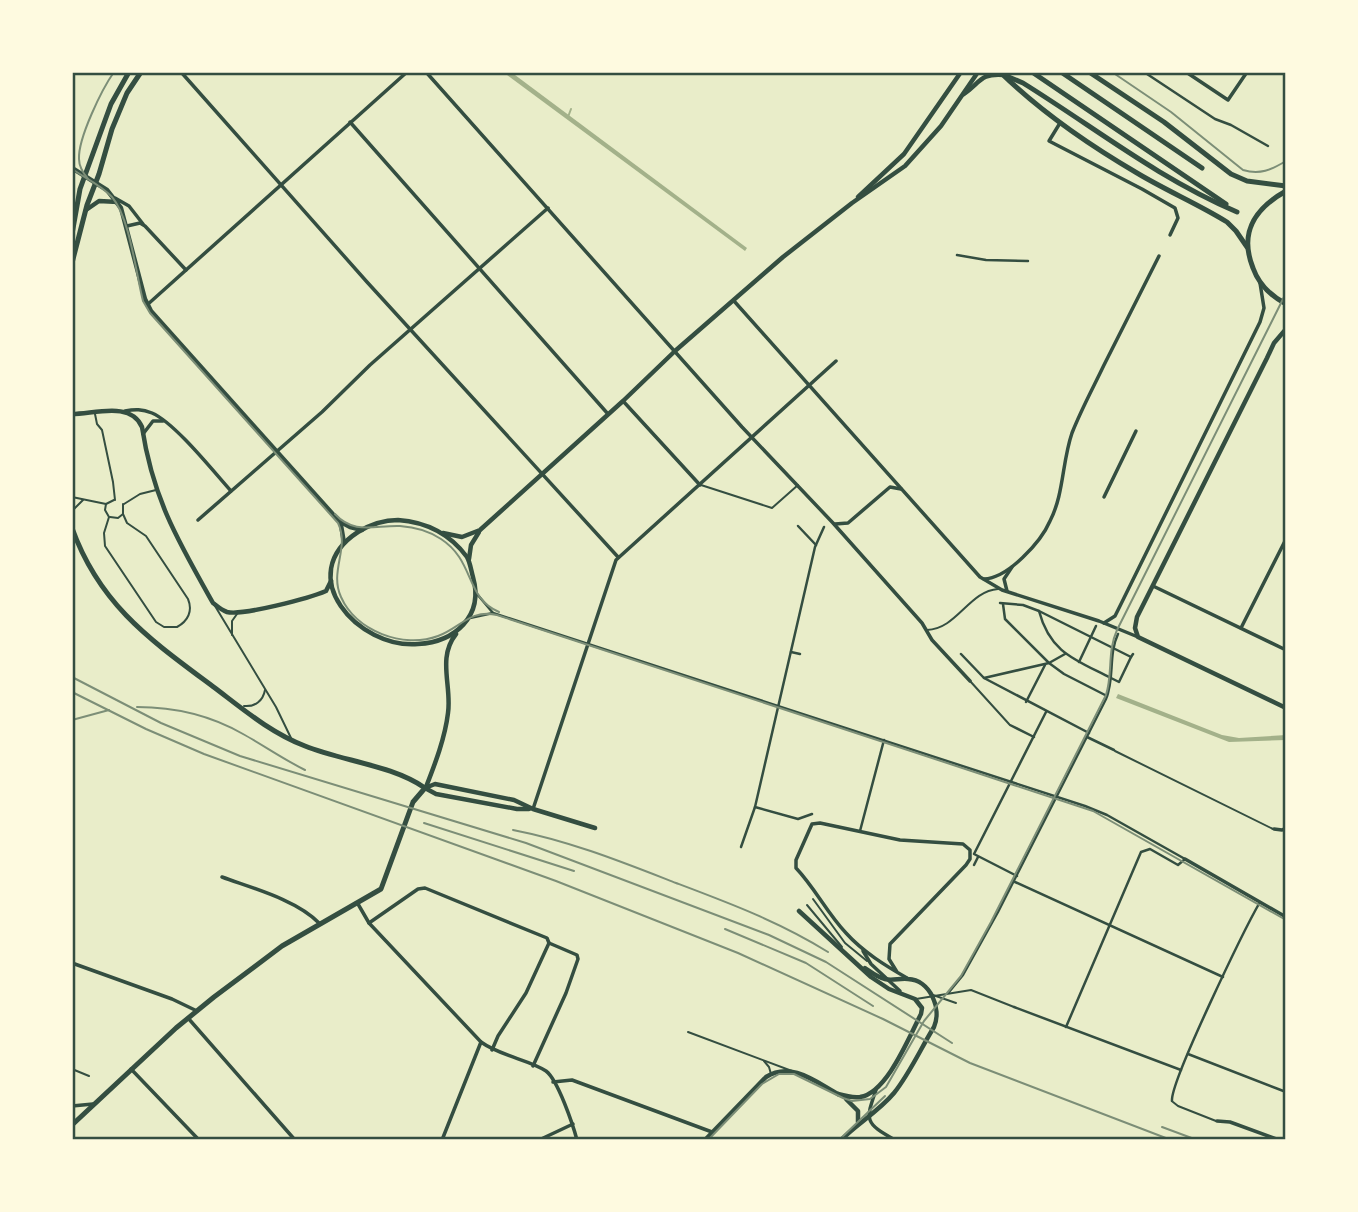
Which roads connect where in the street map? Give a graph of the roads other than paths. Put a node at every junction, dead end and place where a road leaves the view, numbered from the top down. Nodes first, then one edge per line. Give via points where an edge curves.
1 (129, 72) edge
2 (141, 72) edge
3 (181, 72) edge
4 (407, 72) edge
5 (426, 72) edge
6 (961, 72) edge
7 (978, 72) edge
8 (1032, 72) edge
9 (1060, 72) edge
10 (1089, 72) edge
11 (1144, 72) edge
12 (1186, 72) edge
13 (1247, 72) edge
14 (1002, 74) edge
15 (961, 97) junction
16 (350, 122) junction
17 (1061, 122) junction
18 (1268, 146) dead end
19 (72, 168) edge
20 (1202, 168) dead end
21 (85, 176) junction
22 (96, 182) junction
23 (281, 185) junction
24 (1286, 186) edge
25 (1286, 191) edge
26 (117, 200) junction
27 (852, 203) junction
28 (548, 208) junction
29 (85, 211) junction
30 (127, 226) junction
31 (145, 226) junction
32 (72, 234) edge
33 (1170, 235) dead end
34 (1247, 247) junction
35 (957, 255) dead end
36 (1159, 256) dead end
37 (1028, 261) dead end
38 (72, 263) edge
39 (479, 269) junction
40 (186, 270) junction
41 (1259, 281) junction
42 (734, 301) junction
43 (1286, 304) edge
44 (147, 305) junction
45 (410, 329) junction
46 (1286, 329) edge
47 (675, 351) junction
48 (836, 361) dead end
49 (809, 385) junction
50 (623, 401) junction
51 (125, 411) junction
52 (95, 413) junction
53 (74, 415) edge
54 (608, 415) junction
55 (165, 422) junction
56 (1136, 431) dead end
57 (143, 433) junction
58 (751, 436) junction
59 (276, 452) junction
60 (542, 475) junction
61 (700, 485) junction
62 (798, 485) junction
63 (156, 490) junction
64 (903, 490) junction
65 (231, 491) junction
66 (72, 497) edge
67 (1104, 497) dead end
68 (83, 499) junction
69 (115, 499) junction
70 (106, 504) junction
71 (123, 504) junction
72 (72, 512) edge
73 (123, 514) junction
74 (109, 517) junction
75 (198, 520) dead end
76 (339, 521) junction
77 (833, 523) junction
78 (798, 526) dead end
79 (824, 527) dead end
80 (72, 528) edge
81 (362, 530) junction
82 (480, 530) junction
83 (443, 533) junction
84 (1286, 539) edge
85 (344, 544) junction
86 (816, 545) junction
87 (618, 557) junction
88 (469, 560) junction
89 (1016, 562) junction
90 (983, 579) junction
91 (331, 580) junction
92 (1153, 586) junction
93 (999, 589) junction
94 (1007, 592) junction
95 (475, 593) junction
96 (213, 603) junction
97 (1039, 611) junction
98 (241, 612) junction
99 (493, 613) junction
100 (468, 618) junction
101 (1104, 623) junction
102 (1096, 626) dead end
103 (461, 628) junction
104 (1241, 628) junction
105 (927, 630) junction
106 (1118, 634) dead end
107 (233, 636) junction
108 (1091, 637) junction
109 (1138, 637) junction
110 (588, 643) junction
111 (1113, 648) junction
112 (1286, 650) edge
113 (791, 652) junction
114 (800, 654) dead end
115 (961, 654) dead end
116 (1065, 654) junction
117 (1079, 662) junction
118 (1047, 664) junction
119 (984, 678) junction
120 (1111, 678) junction
121 (970, 681) joint
122 (265, 689) junction
123 (1107, 696) junction
124 (1026, 702) junction
125 (779, 705) junction
126 (239, 706) junction
127 (1286, 708) edge
128 (1046, 712) junction
129 (1010, 725) joint
130 (1088, 735) junction
131 (1034, 737) junction
132 (884, 740) junction
133 (294, 741) junction
134 (1114, 750) joint
135 (1011, 782) junction
136 (425, 788) junction
137 (1057, 797) junction
138 (755, 807) junction
139 (533, 809) junction
140 (541, 809) dead end
141 (812, 814) dead end
142 (596, 828) dead end
143 (1286, 828) edge
144 (1274, 829) joint
145 (859, 832) junction
146 (741, 848) dead end
147 (978, 857) junction
148 (970, 858) junction
149 (1185, 859) junction
150 (1017, 876) junction
151 (222, 877) dead end
152 (1015, 881) junction
153 (813, 899) dead end
154 (1259, 902) junction
155 (358, 904) junction
156 (807, 905) dead end
157 (799, 911) dead end
158 (1286, 918) edge
159 (318, 923) junction
160 (369, 923) junction
161 (1110, 926) junction
162 (549, 943) junction
163 (862, 949) junction
164 (855, 962) junction
165 (72, 963) edge
166 (871, 964) junction
167 (897, 972) junction
168 (1223, 978) junction
169 (885, 979) junction
170 (908, 979) junction
171 (949, 992) junction
172 (902, 993) junction
173 (932, 995) junction
174 (915, 999) junction
175 (956, 1003) dead end
176 (1014, 1007) joint
177 (197, 1011) junction
178 (187, 1018) junction
179 (1066, 1027) junction
180 (688, 1032) dead end
181 (481, 1042) junction
182 (492, 1050) junction
183 (1188, 1054) junction
184 (763, 1060) junction
185 (533, 1066) junction
186 (72, 1069) edge
187 (131, 1069) junction
188 (1181, 1070) junction
189 (793, 1071) junction
190 (771, 1074) junction
191 (89, 1076) dead end
192 (553, 1082) junction
193 (876, 1090) junction
194 (1286, 1092) edge
195 (838, 1094) junction
196 (1172, 1101) joint
197 (93, 1104) junction
198 (72, 1106) edge
199 (869, 1116) junction
200 (1217, 1121) joint
201 (858, 1123) junction
202 (573, 1124) junction
203 (72, 1125) edge
204 (712, 1132) junction
205 (199, 1140) edge
206 (295, 1140) edge
207 (442, 1140) edge
208 (539, 1140) edge
209 (578, 1140) edge
210 (705, 1140) edge
211 (841, 1140) edge
212 (895, 1140) edge
213 (1279, 1140) edge

1 - 21 main road via 111,104
2 - 22 main road via 123,102
3 - 23 street
4 - 16 street
5 - 28 street
6 - 27 street via 904,154
7 - 15 street
8 - 14 main road via 1237,212 1158,172
9 - 20 main road
10 - 24 main road via 1231,174
11 - 18 street via 1214,118
12 - 13 street via 1228,100
14 - 15 street via 982,77
14 - 17 main road
15 - 27 street via 911,160
16 - 23 street
16 - 39 street
17 - 33 street via 1049,141 1175,208 1178,218
17 - 34 main road via 1136,173 1227,222
19 - 21 street
21 - 22 street
21 - 32 main road
22 - 26 street
22 - 29 main road
23 - 40 street
23 - 45 street
25 - 34 main road via 1259,212
26 - 29 street via 99,201
26 - 30 street
26 - 31 street via 129,206
27 - 42 street
28 - 39 street
28 - 47 street
29 - 38 main road
30 - 31 street
30 - 44 street
31 - 40 street
34 - 41 main road
35 - 37 street
36 - 89 street via 1079,418 1051,521
39 - 45 street
39 - 54 street
40 - 44 street
41 - 43 main road
41 - 101 street via 1264,307 1260,322 1115,616
42 - 47 street
42 - 49 street
44 - 59 street
45 - 59 street
45 - 60 street
46 - 92 street via 1270,350
47 - 50 street
47 - 58 street
48 - 49 street
49 - 58 street
49 - 64 street
50 - 54 street
50 - 61 street
51 - 52 street
51 - 55 street via 147,411
51 - 57 street via 137,418
52 - 53 street
52 - 69 lane
54 - 60 street
55 - 57 street via 153,421
55 - 65 street
56 - 67 street
57 - 63 street
58 - 61 street
58 - 62 street
59 - 65 street
59 - 76 street
60 - 82 street
60 - 87 street
61 - 62 lane via 772,509
61 - 87 street
62 - 77 street
63 - 71 lane
63 - 96 street via 173,533
64 - 77 street via 890,487 848,523
64 - 90 street
65 - 75 street
66 - 68 lane
68 - 70 lane
68 - 72 lane
69 - 70 lane
69 - 71 lane
70 - 74 lane
71 - 73 lane
73 - 74 lane
73 - 74 lane via 130,526 146,536 188,599 189,615 178,626 167,628 156,622 105,546
76 - 81 street
76 - 85 street
77 - 105 street
78 - 86 street
79 - 86 street
80 - 126 main road via 103,588 135,626
81 - 83 street via 398,520
81 - 85 street
82 - 83 street via 465,537
82 - 88 street via 470,547
83 - 88 street
84 - 104 street
85 - 91 street via 332,561
86 - 113 street
87 - 110 street
88 - 95 street
89 - 90 street
89 - 94 street via 1004,579
90 - 93 street
91 - 98 street via 323,593
91 - 103 street via 345,612 379,638 404,645 429,643
92 - 104 street
92 - 109 street via 1136,622
93 - 94 street
93 - 105 lane via 984,591 942,628
94 - 101 street
95 - 99 street
95 - 100 street
96 - 98 street via 228,612
96 - 107 lane
97 - 108 street
97 - 116 street via 1050,637
97 - 118 street via 1002,604 1005,619
98 - 107 lane via 232,621
99 - 100 street
99 - 110 street
100 - 103 street
101 - 109 street
102 - 108 street
103 - 136 street via 446,652 447,719
104 - 112 street
105 - 121 street
106 - 111 street
107 - 122 lane
108 - 111 street
108 - 117 street
109 - 127 street
110 - 125 street
110 - 139 street
111 - 120 street
111 - 120 street via 1132,656 1119,682
113 - 114 street
113 - 125 street
115 - 119 street
116 - 117 street
116 - 118 street
117 - 120 street
118 - 119 street
118 - 123 street
118 - 124 street
119 - 124 street
120 - 123 street
121 - 129 lane
122 - 126 lane via 260,702
122 - 133 lane
123 - 130 street
124 - 128 street
125 - 132 street
125 - 138 street
126 - 133 main road
128 - 130 street
128 - 131 street
129 - 131 street
130 - 134 street
130 - 137 street
131 - 135 street
132 - 135 street
132 - 145 street
133 - 136 main road via 401,775
134 - 144 lane
135 - 137 street
135 - 147 street via 974,854
136 - 139 street via 441,795
136 - 139 street via 435,784 514,800
136 - 155 main road via 413,802 381,888
137 - 149 street via 1100,812
137 - 150 street
138 - 141 street via 798,819
138 - 146 street
139 - 140 lane
139 - 142 street
143 - 144 street
145 - 148 street via 963,844 970,850
145 - 163 street via 813,823 795,862
147 - 148 street via 974,864
147 - 150 street
148 - 167 street via 890,944 889,959
149 - 154 street
149 - 161 street via 1178,865 1144,850
150 - 152 street
151 - 159 street via 296,906
152 - 161 street
152 - 171 street
153 - 166 lane via 845,943
154 - 158 street
154 - 168 street
155 - 159 main road
155 - 160 street
156 - 164 lane
157 - 164 street
159 - 177 main road
160 - 162 street via 425,888
160 - 181 street
161 - 168 street
161 - 179 street
162 - 182 street
162 - 185 street via 578,959
163 - 166 street
163 - 167 street
164 - 169 street
164 - 172 street via 882,985
165 - 177 street
166 - 169 street
167 - 170 street
168 - 183 street
169 - 170 street
169 - 172 street
170 - 173 street via 924,985
171 - 173 lane
171 - 176 lane via 971,990
172 - 174 street
173 - 174 lane
173 - 175 lane
173 - 199 street via 937,1017 934,1027 894,1094
174 - 193 street via 921,1014
176 - 179 street
177 - 178 main road
178 - 187 main road
178 - 206 street
179 - 188 street
180 - 184 lane
181 - 182 street
181 - 207 street
182 - 185 street
183 - 188 street
183 - 194 street
184 - 189 lane
184 - 190 lane
185 - 192 street via 545,1070
186 - 191 lane
187 - 197 main road
187 - 205 street
188 - 196 street
189 - 190 street
189 - 195 street
190 - 204 street
192 - 202 street
192 - 204 street via 572,1080
193 - 195 street via 861,1097
193 - 199 street
195 - 201 street via 857,1109
196 - 200 lane
197 - 198 street
197 - 203 main road
199 - 201 street
199 - 212 street via 877,1129
200 - 213 street
201 - 211 street
202 - 208 street
202 - 209 street
204 - 210 street

